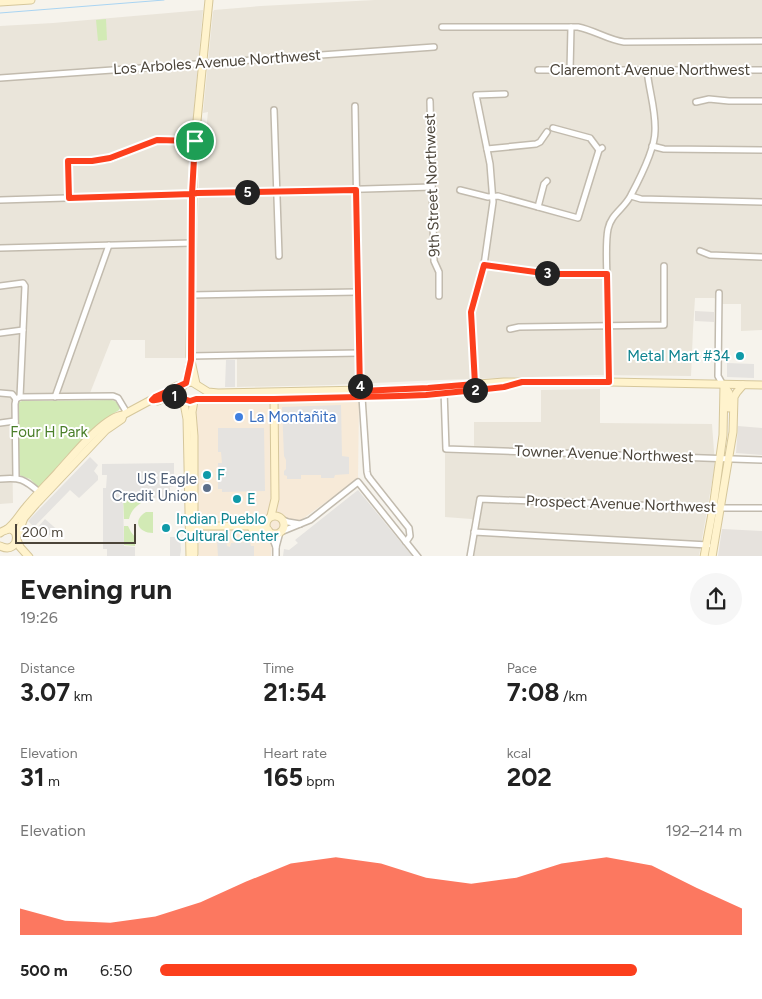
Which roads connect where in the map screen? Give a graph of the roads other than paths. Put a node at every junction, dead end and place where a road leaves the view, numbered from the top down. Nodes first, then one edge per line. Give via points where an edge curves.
1 (31, 0) edge
2 (209, 0) edge
3 (0, 2) edge
4 (442, 27) dead end
5 (571, 27) junction
6 (762, 41) edge
7 (434, 47) dead end
8 (203, 63) junction
9 (538, 70) dead end
10 (647, 70) junction
11 (762, 70) edge
12 (570, 71) junction
13 (0, 78) edge
14 (505, 94) dead end
15 (762, 101) edge
16 (430, 102) dead end
17 (696, 102) dead end
18 (354, 106) dead end
19 (274, 110) dead end
20 (553, 128) dead end
21 (547, 132) dead end
22 (195, 141) junction
23 (652, 146) junction
24 (487, 149) junction
25 (762, 150) edge
26 (547, 181) dead end
27 (432, 187) junction
28 (356, 190) junction
29 (460, 190) dead end
30 (276, 191) junction
31 (192, 194) junction
32 (493, 196) junction
33 (631, 196) junction
34 (69, 198) junction
35 (0, 200) edge
36 (762, 202) edge
37 (538, 207) junction
38 (192, 243) junction
39 (109, 245) junction
40 (0, 248) edge
41 (700, 251) dead end
42 (279, 256) dead end
43 (762, 257) edge
44 (484, 265) junction
45 (664, 266) dead end
46 (607, 274) junction
47 (0, 286) edge
48 (358, 292) junction
49 (719, 293) dead end
50 (191, 295) junction
51 (439, 296) dead end
52 (608, 326) junction
53 (510, 329) dead end
54 (23, 330) junction
55 (0, 333) edge
56 (360, 353) junction
57 (191, 358) junction
58 (609, 382) junction
59 (184, 384) junction
60 (724, 385) junction
61 (743, 385) junction
62 (198, 386) junction
63 (762, 386) edge
64 (475, 387) junction
65 (444, 390) junction
66 (0, 393) edge
67 (361, 394) junction
68 (274, 396) junction
69 (55, 397) junction
70 (182, 397) junction
71 (18, 398) junction
72 (152, 400) junction
73 (195, 400) junction
74 (125, 414) junction
75 (15, 421) junction
76 (0, 423) edge
77 (732, 436) junction
78 (724, 458) junction
79 (762, 460) edge
80 (16, 478) junction
81 (0, 479) edge
82 (39, 492) junction
83 (275, 499) junction
84 (712, 508) junction
85 (721, 508) junction
86 (762, 508) edge
87 (269, 518) junction
88 (282, 518) junction
89 (301, 524) junction
90 (193, 528) junction
91 (269, 531) junction
92 (3, 532) edge
93 (282, 532) junction
94 (474, 532) junction
95 (17, 538) junction
96 (406, 542) junction
97 (706, 545) junction
98 (0, 546) edge
99 (714, 546) junction
100 (276, 547) junction
101 (9, 549) junction
102 (28, 556) edge
103 (190, 556) edge
104 (194, 556) edge
105 (276, 556) edge
106 (418, 556) edge
107 (470, 556) edge
108 (704, 556) edge
109 (712, 556) edge

1 - 3 main road
2 - 8 main road
4 - 5 street
5 - 6 street via 587,28 624,42
5 - 12 street
7 - 8 street, Los Arboles Avenue Northwest
8 - 13 street, Los Arboles Avenue Northwest
8 - 22 main road
9 - 12 street, Claremont Avenue Northwest
10 - 11 street, Claremont Avenue Northwest
10 - 12 street, Claremont Avenue Northwest
10 - 23 street via 656,126
14 - 24 street via 476,95
15 - 17 street via 709,99
16 - 27 street, 9th Street Northwest
18 - 28 street
19 - 30 street
20 - 37 street via 590,138 601,149 578,218
21 - 24 street via 536,144
22 - 31 main road
22 - 34 street via 157,140 110,158 68,161
23 - 25 street via 664,149
23 - 33 street
24 - 32 street
26 - 37 street
27 - 28 street
27 - 51 street, 9th Street Northwest via 434,261 439,272
28 - 30 street
28 - 48 street
29 - 32 street
30 - 31 street
30 - 42 street
31 - 34 street
31 - 38 main road
32 - 37 street
32 - 44 street
33 - 36 street via 641,199
33 - 46 street via 614,215 608,228
34 - 35 street
38 - 39 street
38 - 50 main road
39 - 40 street
39 - 69 street
41 - 43 street via 710,255
44 - 46 street via 550,274
44 - 64 street via 471,312
45 - 52 street via 664,325
46 - 52 street
47 - 54 street via 22,283 25,286
48 - 50 street
48 - 56 street
49 - 60 street via 718,376
50 - 57 main road
52 - 53 street
52 - 58 street
54 - 55 street
54 - 71 street
56 - 57 street
56 - 67 street
57 - 59 main road
57 - 62 main road
58 - 60 main road
58 - 64 main road via 504,382
59 - 62 main road via 192,382
59 - 70 main road
59 - 72 main road
60 - 61 main road
60 - 77 main road via 729,393
60 - 78 main road
61 - 63 main road
61 - 77 main road via 734,398
62 - 68 main road via 213,393
62 - 73 main road via 200,394
64 - 65 main road
65 - 67 main road
65 - 78 street, Towner Avenue Northwest via 446,449
66 - 71 street
67 - 68 main road
67 - 96 street via 368,476 409,528 410,536
68 - 73 main road
68 - 83 main road
69 - 71 street
69 - 74 street via 113,396 118,398
70 - 72 main road
70 - 73 main road via 187,401
70 - 90 main road via 187,419
71 - 75 street
72 - 74 main road
73 - 90 main road via 192,412
74 - 82 main road via 118,415 85,442
74 - 95 main road via 36,504 24,518
75 - 76 street
75 - 80 street
77 - 78 main road
78 - 79 street, Towner Avenue Northwest
78 - 84 main road
78 - 85 main road
80 - 81 street
80 - 82 street
82 - 92 main road
83 - 87 main road
83 - 88 main road
84 - 85 street, Prospect Avenue Northwest
84 - 94 street, Prospect Avenue Northwest via 480,498
84 - 97 main road
85 - 86 street, Prospect Avenue Northwest
85 - 99 main road
87 - 88 main road via 277,515
87 - 90 main road via 248,526
87 - 91 main road via 266,525
88 - 89 street
88 - 93 main road via 285,525
89 - 93 street
89 - 96 street via 358,482
90 - 91 main road
90 - 103 main road
90 - 104 main road
91 - 93 main road via 275,534
91 - 100 street
92 - 95 main road via 12,531
93 - 100 street
94 - 97 street
94 - 107 street
95 - 101 main road via 15,546
95 - 102 main road
96 - 106 street
97 - 99 street
97 - 108 main road
98 - 101 main road
99 - 109 main road
100 - 105 street
101 - 102 main road

